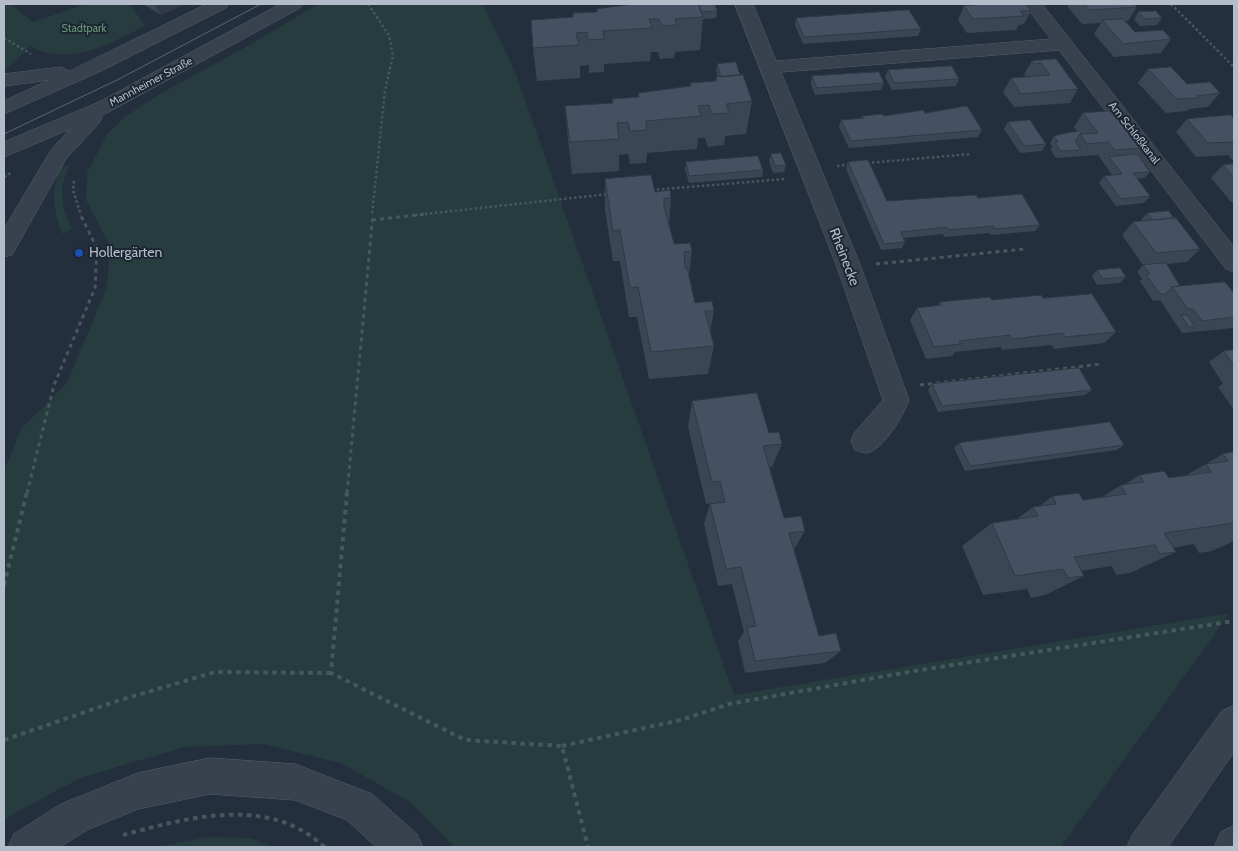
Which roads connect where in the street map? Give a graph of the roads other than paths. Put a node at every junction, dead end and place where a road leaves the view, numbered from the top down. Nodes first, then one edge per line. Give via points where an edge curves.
1 (220, 4) edge
2 (294, 4) edge
3 (744, 4) edge
4 (1033, 4) edge
5 (1063, 44) junction
6 (94, 67) junction
7 (769, 67) junction
8 (4, 80) edge
9 (106, 106) junction
10 (4, 108) edge
11 (4, 150) edge
12 (4, 249) edge
13 (1234, 264) edge
14 (865, 441) dead end
15 (1233, 726) edge
16 (26, 847) edge
17 (404, 847) edge
18 (1146, 847) edge

1 - 6 street
2 - 9 street, Mannheimer Straße
3 - 7 street, Rheinecke
4 - 5 street, Am Schloßkanal
5 - 7 street
5 - 13 street, Am Schloßkanal
6 - 8 street
6 - 10 street
7 - 14 street, Rheinecke via 849,267 896,400 892,411
9 - 11 street, Mannheimer Straße
9 - 12 street via 80,128 58,155
15 - 18 street
16 - 17 street via 74,817 138,791 210,776 296,782 359,807

